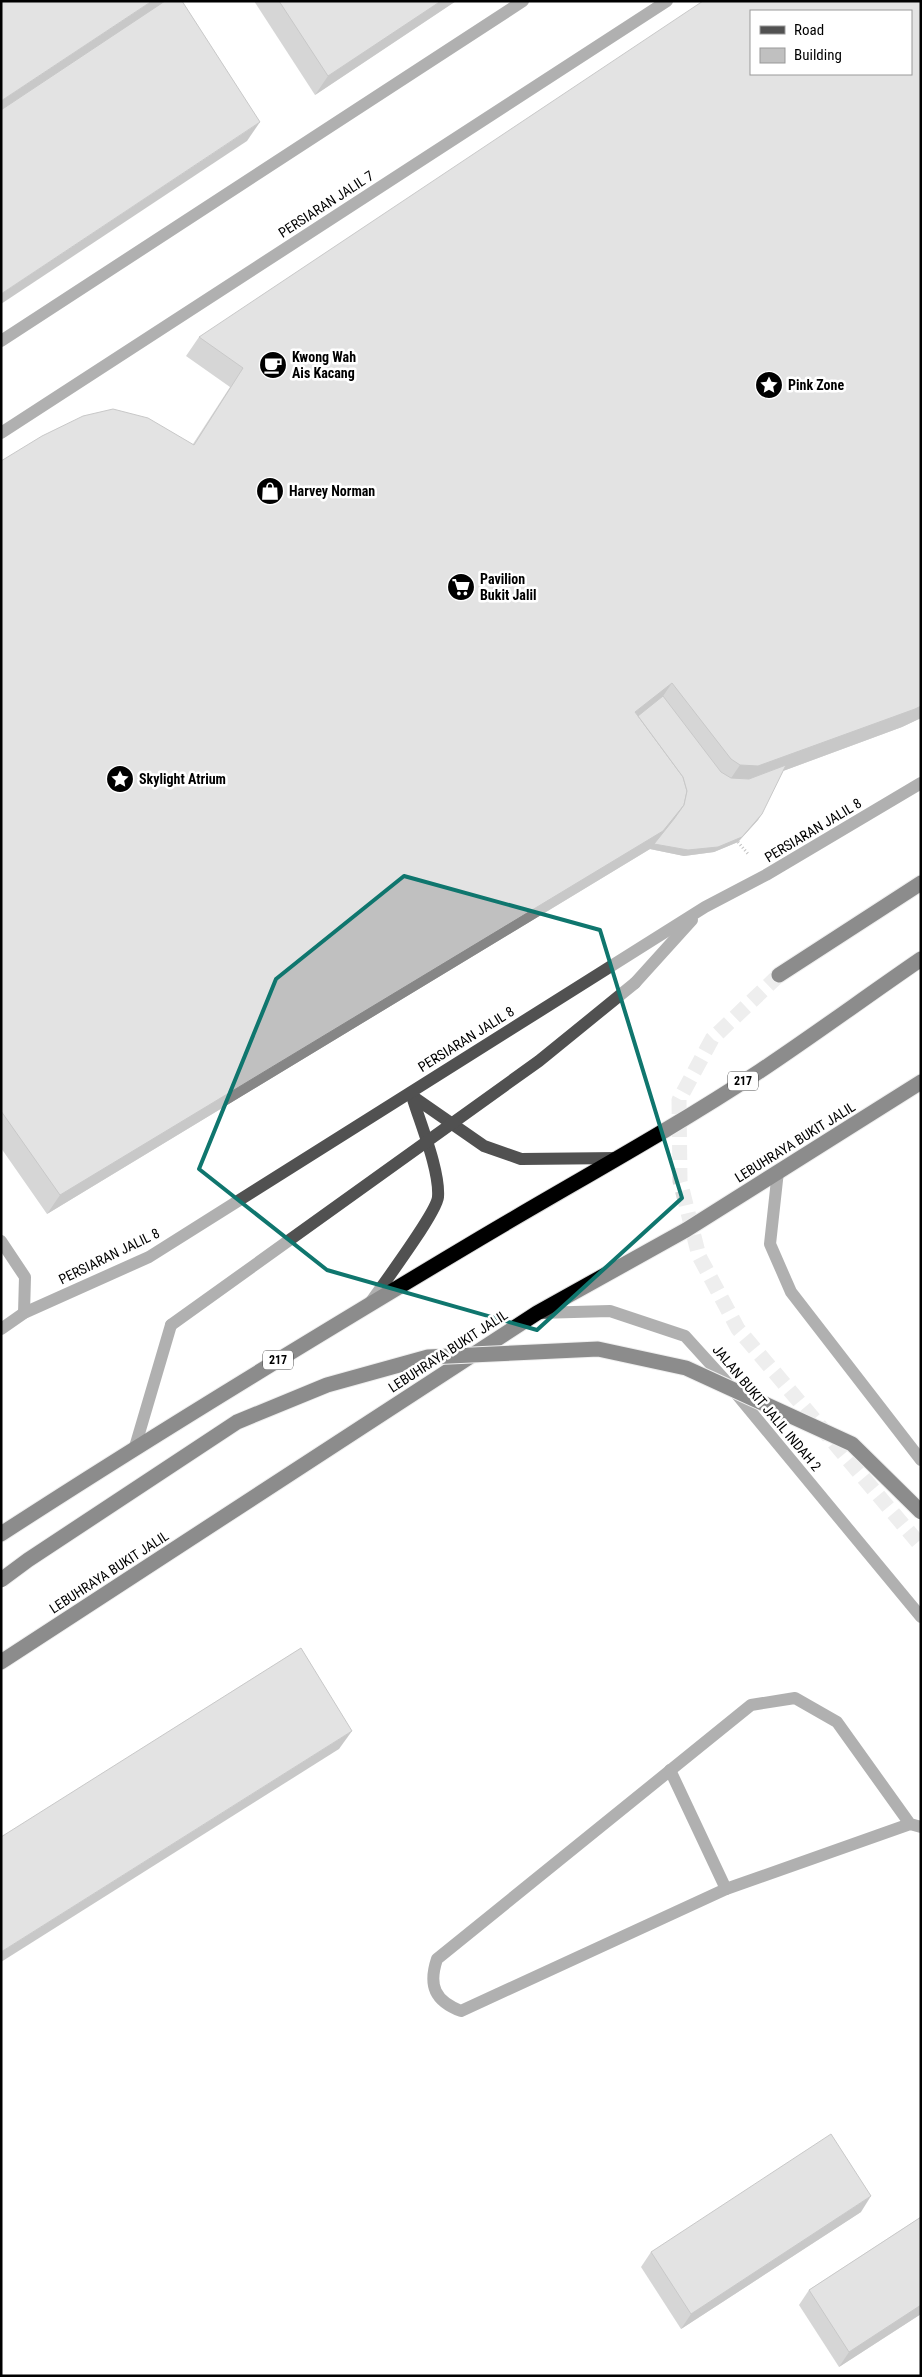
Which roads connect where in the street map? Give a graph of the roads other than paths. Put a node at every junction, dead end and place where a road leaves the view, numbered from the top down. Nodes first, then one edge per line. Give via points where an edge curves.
1 (524, 1) edge
2 (667, 1) edge
3 (1, 341) edge
4 (1, 433) edge
5 (921, 783) edge
6 (921, 883) edge
7 (705, 906) junction
8 (921, 959) edge
9 (779, 975) tunnel mouth
10 (921, 1082) edge
11 (621, 1158) junction
12 (778, 1172) junction
13 (1, 1241) edge
14 (368, 1305) junction
15 (537, 1312) junction
16 (24, 1313) junction
17 (1, 1329) edge
18 (135, 1447) junction
19 (921, 1460) edge
20 (921, 1512) edge
21 (1, 1534) edge
22 (1, 1580) edge
23 (921, 1617) edge
24 (1, 1662) edge
25 (670, 1770) junction
26 (916, 1826) edge
27 (726, 1890) junction

1 - 3 street
2 - 4 street, PERSIARAN JALIL 7
5 - 7 street, PERSIARAN JALIL 8 via 766,875
6 - 9 highway
7 - 16 street, PERSIARAN JALIL 8 via 149,1257
7 - 18 street, bridge via 634,983 539,1061 171,1325
8 - 11 highway, 217 via 759,1071
10 - 12 highway, LEBUHRAYA BUKIT JALIL
11 - 14 highway, 217
11 - 14 street via 521,1159 484,1146 412,1096 435,1168 438,1198 424,1225
12 - 15 highway, LEBUHRAYA BUKIT JALIL via 686,1230
12 - 19 street via 770,1244 791,1292
13 - 16 street via 25,1277
14 - 18 highway, 217
15 - 23 street, JALAN BUKIT JALIL INDAH 2 via 610,1311 685,1336
15 - 24 highway, LEBUHRAYA BUKIT JALIL
16 - 17 street, PERSIARAN JALIL 8
18 - 21 highway, 217
20 - 22 highway, bridge via 852,1444 686,1368 598,1349 428,1358 327,1385 237,1422
25 - 26 street via 751,1705 795,1698 837,1722
25 - 27 street
25 - 27 street via 437,1959 432,1975 437,1996 461,2011
26 - 27 street

